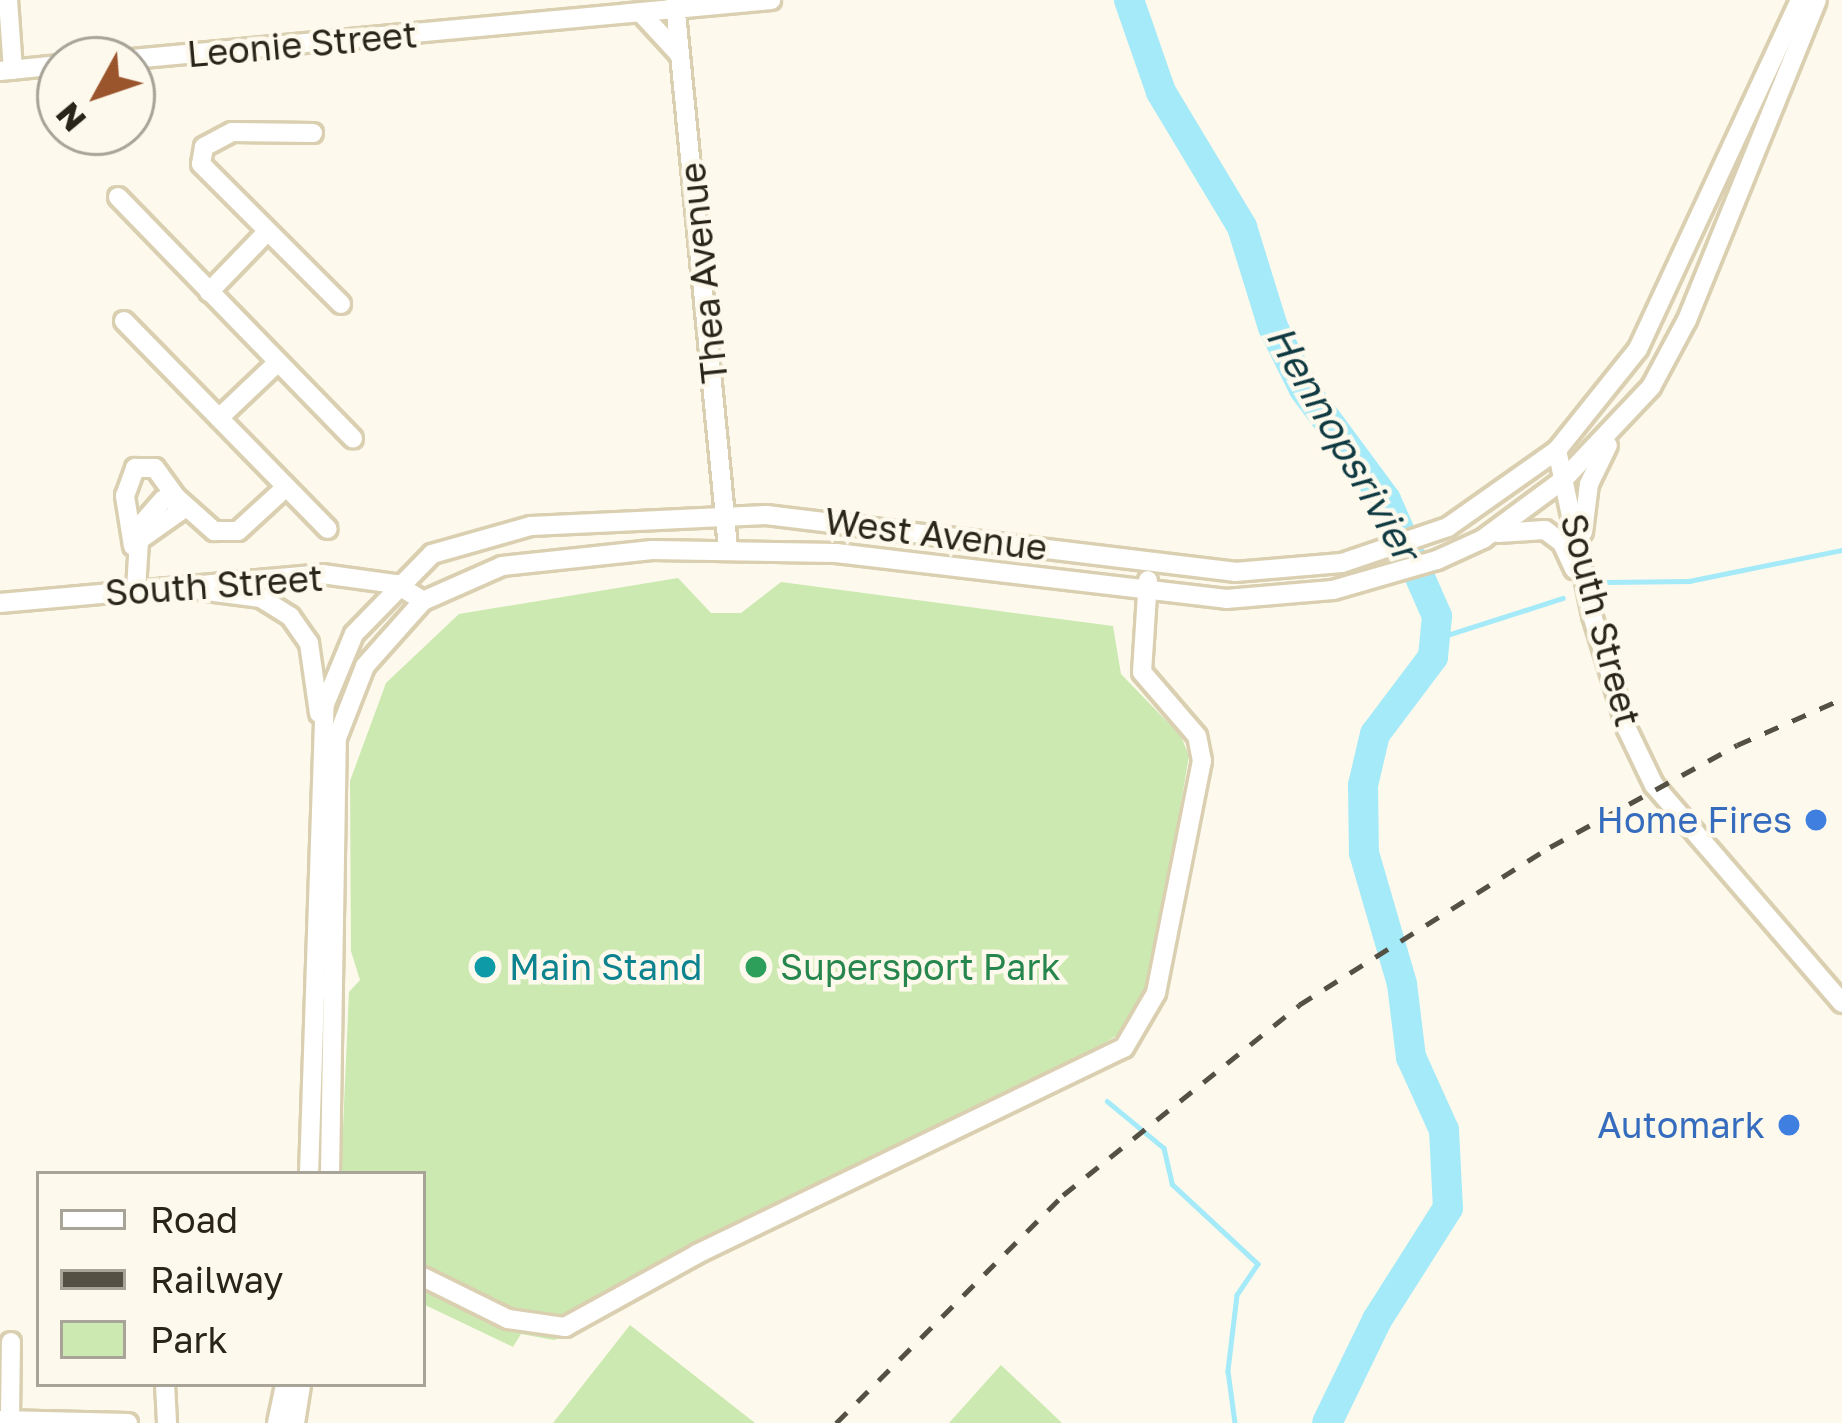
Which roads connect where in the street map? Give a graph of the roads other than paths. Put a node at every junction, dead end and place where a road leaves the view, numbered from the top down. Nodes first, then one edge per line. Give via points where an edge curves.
1 (8, 0) edge
2 (771, 0) edge
3 (1800, 0) edge
4 (1817, 0) edge
5 (675, 5) edge
6 (641, 13) junction
7 (156, 57) edge
8 (682, 58) junction
9 (7, 70) edge
10 (313, 133) dead end
11 (118, 197) dead end
12 (266, 232) junction
13 (209, 292) junction
14 (341, 304) dead end
15 (124, 322) dead end
16 (277, 363) junction
17 (218, 418) junction
18 (1616, 430) junction
19 (353, 439) dead end
20 (1557, 450) junction
21 (1564, 479) junction
22 (286, 487) junction
23 (182, 502) junction
24 (725, 514) junction
25 (328, 529) dead end
26 (1483, 539) junction
27 (728, 547) junction
28 (138, 548) junction
29 (1581, 555) junction
30 (1150, 563) junction
31 (396, 584) junction
32 (165, 586) junction
33 (136, 589) junction
34 (1147, 590) junction
35 (424, 601) junction
36 (0, 603) edge
37 (1592, 614) junction
38 (320, 729) junction
39 (1842, 1003) edge
40 (309, 1171) edge
41 (330, 1171) edge
42 (426, 1277) edge
43 (10, 1342) dead end
44 (164, 1387) edge
45 (284, 1387) edge
46 (301, 1387) edge
47 (5, 1420) edge
48 (64, 1421) edge
49 (128, 1423) edge
50 (167, 1423) edge
51 (277, 1423) edge
52 (295, 1423) edge

1 - 9 street
2 - 5 street, Leonie Street
3 - 20 street, West Avenue via 1656,320
4 - 18 street, West Avenue via 1678,338
5 - 6 street, Leonie Street
5 - 8 street, Thea Avenue
6 - 7 street, Leonie Street
6 - 8 street
8 - 24 street, Thea Avenue
10 - 12 street via 247,129 209,142 200,155
11 - 13 street
12 - 13 street
12 - 14 street
13 - 16 street
15 - 17 street
16 - 17 street
16 - 19 street
17 - 22 street
18 - 21 street, West Avenue
18 - 29 street via 1586,493
20 - 21 street, South Street
20 - 30 street, West Avenue via 1448,527 1342,563 1235,572
21 - 26 street, West Avenue
21 - 29 street, South Street
22 - 23 street via 241,530 214,531
22 - 25 street
23 - 28 street
23 - 28 street via 155,468 144,464 130,475 124,496
24 - 27 street, Thea Avenue
24 - 30 street, West Avenue via 878,523
24 - 31 street, West Avenue via 498,531 432,554
26 - 34 street, West Avenue via 1352,585 1280,598
26 - 37 street via 1528,526 1557,537
27 - 34 street, West Avenue
27 - 35 street, West Avenue via 502,566
28 - 33 street
29 - 37 street, South Street
30 - 34 street
31 - 32 street, South Street via 322,574
31 - 35 street, South Street
31 - 38 street, West Avenue via 344,651
32 - 33 street, South Street
32 - 38 street via 262,598 290,616 314,659
33 - 36 street, South Street
34 - 42 street via 1142,672 1197,736 1202,761 1156,993 1124,1048 697,1254 575,1324 521,1324
35 - 41 street, West Avenue via 364,666 335,749
37 - 39 street, South Street via 1627,729 1670,811
38 - 40 street, West Avenue
43 - 47 street
44 - 50 street
45 - 51 street
46 - 52 street
47 - 48 street
48 - 49 street

